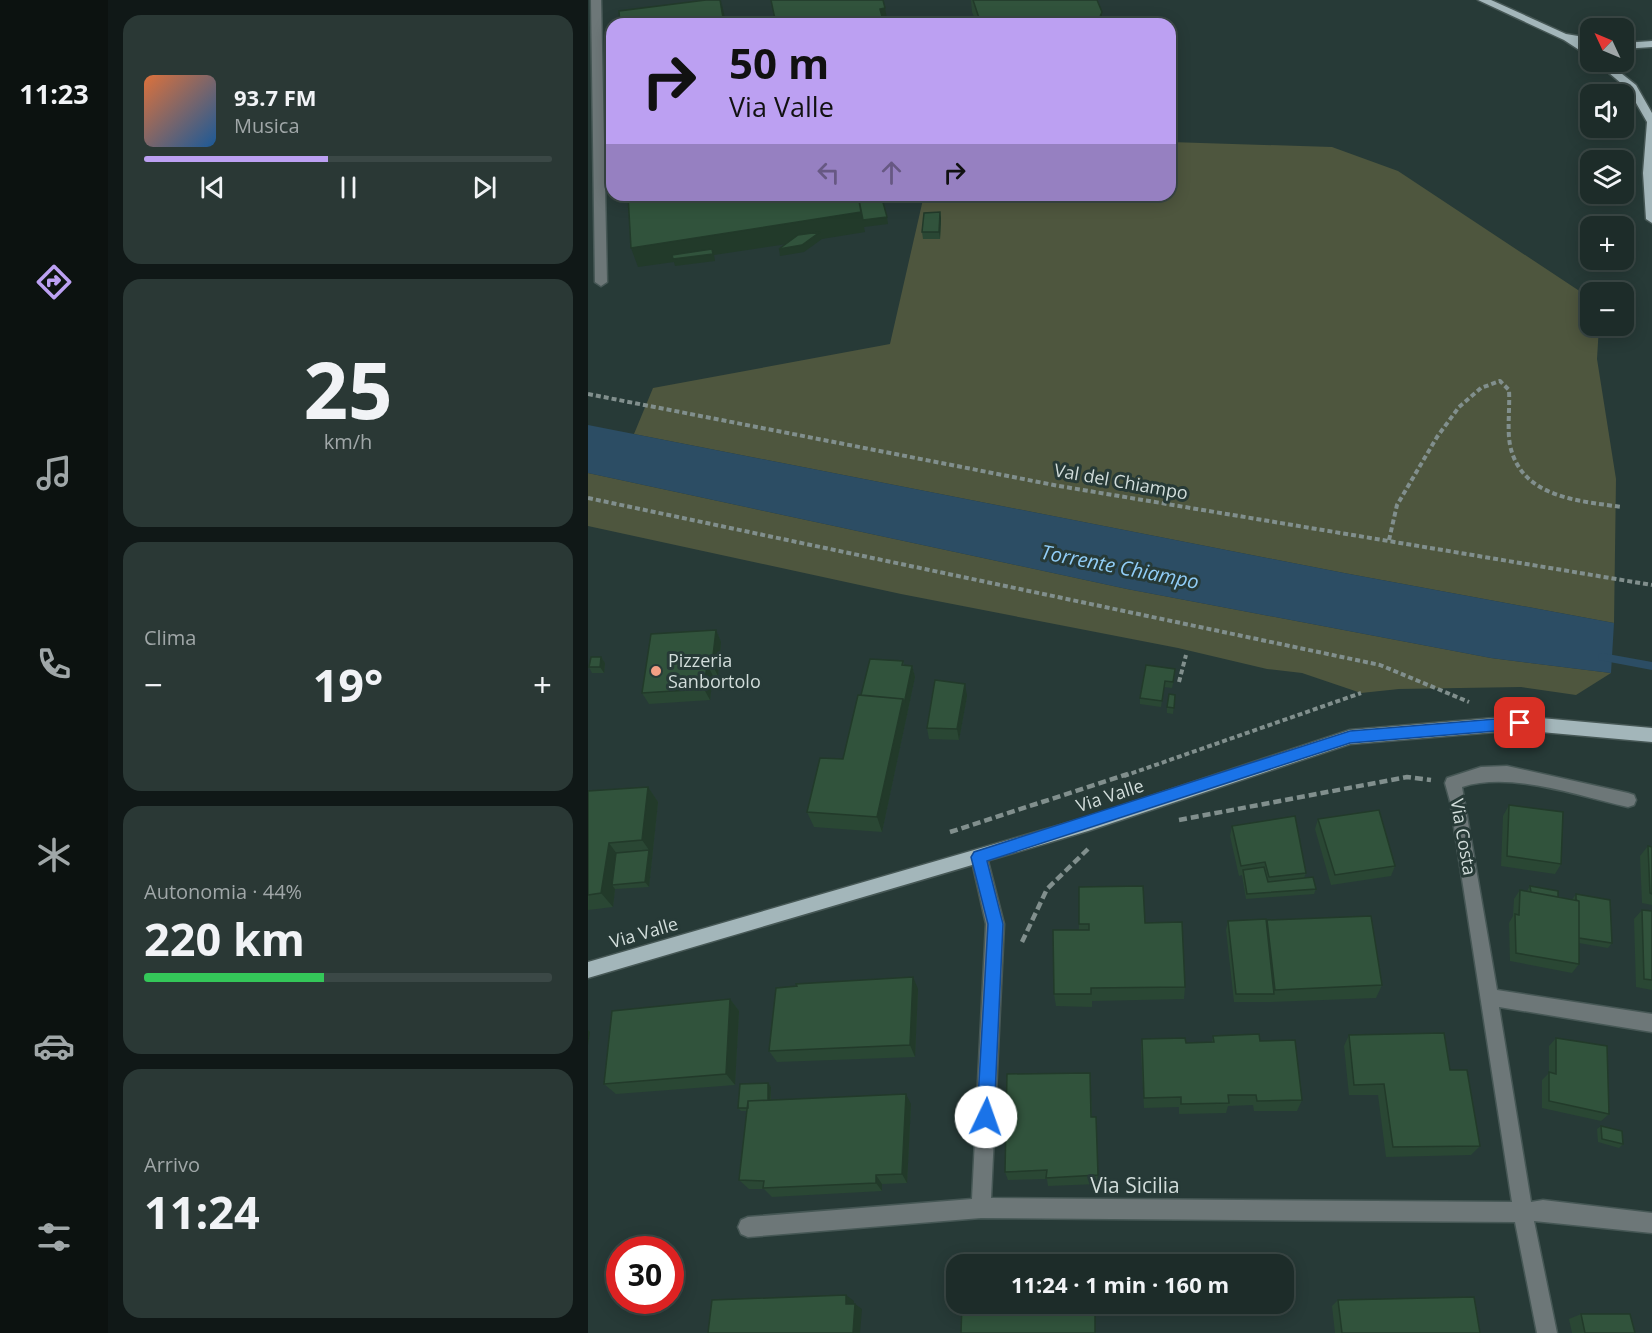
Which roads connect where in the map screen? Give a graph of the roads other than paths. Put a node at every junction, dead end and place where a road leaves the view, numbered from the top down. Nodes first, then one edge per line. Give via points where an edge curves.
1 (596, 0) edge
2 (1484, 0) edge
3 (1564, 37) junction
4 (1580, 39) edge
5 (1652, 44) edge
6 (1634, 45) edge
7 (1580, 47) edge
8 (1613, 72) edge
9 (1652, 121) edge
10 (1650, 172) edge
11 (1652, 219) edge
12 (601, 282) dead end
13 (1652, 735) edge
14 (1628, 800) dead end
15 (979, 857) junction
16 (588, 970) edge
17 (1489, 997) junction
18 (1652, 1023) edge
19 (981, 1208) junction
20 (1523, 1212) junction
21 (1652, 1223) edge
22 (748, 1227) dead end
23 (1547, 1333) edge

1 - 12 street
2 - 3 main road
3 - 4 main road
3 - 7 main road
5 - 6 main road
8 - 9 main road via 1632,87
9 - 10 main road
10 - 11 main road
13 - 15 main road, Via Valle via 1520,723 1350,737
14 - 17 street, Via Costa via 1507,773 1481,774 1453,783
15 - 16 main road, Via Valle
15 - 19 street via 996,924
17 - 18 street
17 - 20 street, Via Costa
19 - 20 street, Via Sicilia
19 - 22 street, Via Sicilia
20 - 21 street via 1543,1210
20 - 23 street, Via Costa

